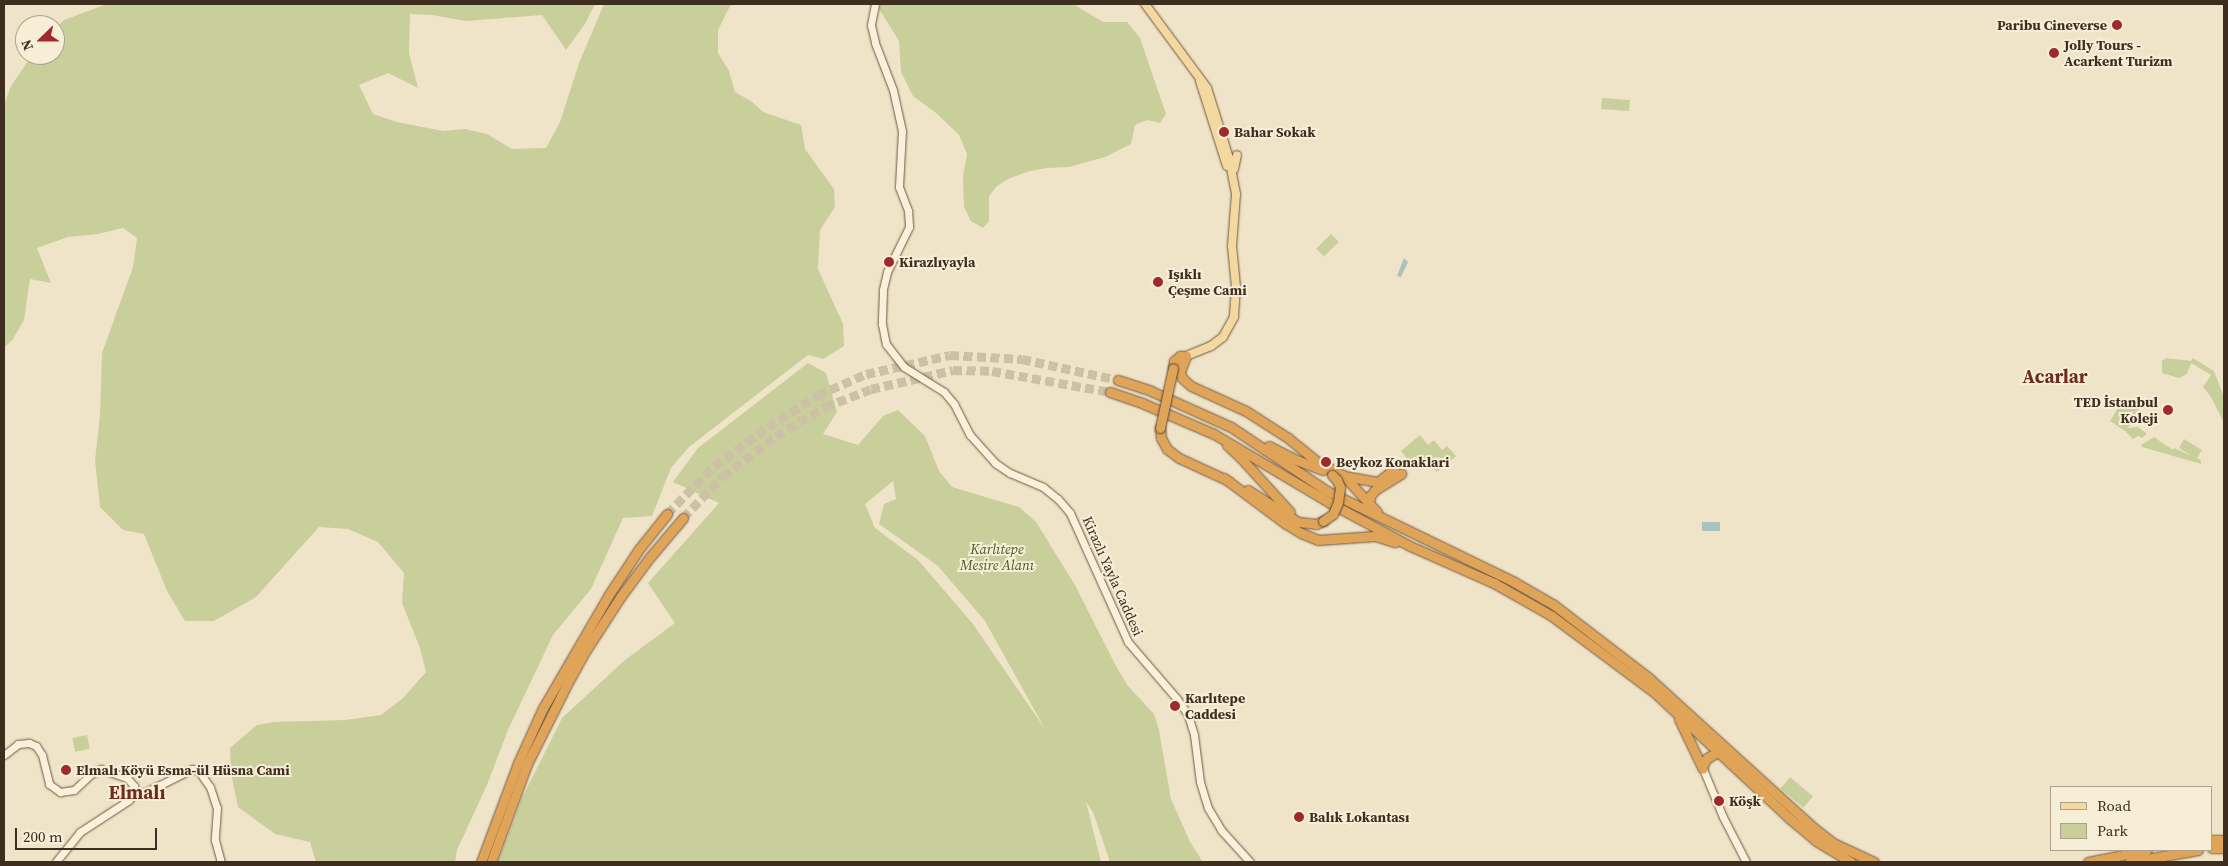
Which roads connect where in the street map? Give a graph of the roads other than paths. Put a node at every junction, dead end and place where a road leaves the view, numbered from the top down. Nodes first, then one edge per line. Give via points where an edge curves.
1 (875, 4) edge
2 (1145, 4) edge
3 (1198, 76) junction
4 (1224, 141) junction
5 (1227, 158) junction
6 (1233, 176) junction
7 (1186, 356) junction
8 (1118, 380) tunnel mouth
9 (1110, 392) tunnel mouth
10 (1260, 420) junction
11 (1231, 427) junction
12 (1214, 434) junction
13 (1328, 473) junction
14 (1344, 476) junction
15 (1224, 478) junction
16 (1369, 505) junction
17 (668, 514) tunnel mouth
18 (683, 518) tunnel mouth
19 (1382, 518) junction
20 (1298, 522) junction
21 (1410, 546) junction
22 (1666, 702) junction
23 (1674, 710) junction
24 (1681, 732) dead end
25 (1707, 737) junction
26 (1718, 752) junction
27 (1698, 754) junction
28 (4, 755) edge
29 (1703, 767) junction
30 (1751, 776) junction
31 (132, 796) junction
32 (2142, 851) edge
33 (2184, 851) edge
34 (56, 862) edge
35 (221, 862) edge
36 (481, 862) edge
37 (491, 862) edge
38 (1250, 862) edge
39 (1746, 862) edge
40 (1851, 862) edge
41 (1874, 862) edge
42 (2088, 862) edge
43 (2129, 862) edge

1 - 38 main road, Kirazlı Yayla Caddesi via 871,25 893,90 902,131 899,187 908,211 909,227 887,272 883,290 882,324 886,344 904,367 944,392 970,435 995,463 1043,487 1070,513 1128,642 1188,715 1208,808 1221,830
2 - 3 main road
3 - 4 main road via 1211,98
3 - 5 main road via 1210,120
4 - 5 main road
4 - 6 main road via 1237,151
5 - 6 main road
6 - 7 main road via 1236,194 1232,246 1236,287 1234,317 1223,337 1211,346
7 - 10 highway via 1180,372 1191,386
7 - 15 highway, bridge via 1180,356 1174,362 1160,428 1161,438 1167,449 1179,458
8 - 11 highway via 1151,391
9 - 12 highway
10 - 13 highway
10 - 14 highway via 1318,462
11 - 13 highway
11 - 19 highway via 1327,491
12 - 20 highway via 1240,457
12 - 21 highway
13 - 20 highway, bridge via 1340,487 1332,514 1316,524
14 - 16 highway
14 - 16 highway via 1378,482 1397,471 1370,496
15 - 20 highway via 1262,497
15 - 21 highway via 1286,524 1318,540 1375,536
16 - 19 highway
17 - 36 highway via 610,592 543,708 518,762
18 - 37 highway via 622,596 571,676 527,764
19 - 25 highway via 1554,604 1649,678
21 - 22 highway via 1494,583 1552,616
22 - 23 highway
22 - 24 highway
23 - 25 highway
23 - 27 highway
25 - 26 highway
25 - 27 highway via 1697,745
25 - 29 highway
25 - 30 highway
26 - 29 highway via 1707,758
26 - 30 highway
27 - 29 highway
28 - 31 main road via 18,744 33,744 42,755 49,784 57,791 67,793 74,790 94,771 104,769 130,780 134,789
29 - 39 main road
30 - 40 highway via 1816,841
30 - 41 highway via 1833,843
31 - 34 main road via 76,836
31 - 35 main road via 192,769 198,770 210,787 217,808 215,840
32 - 42 highway
33 - 43 highway

